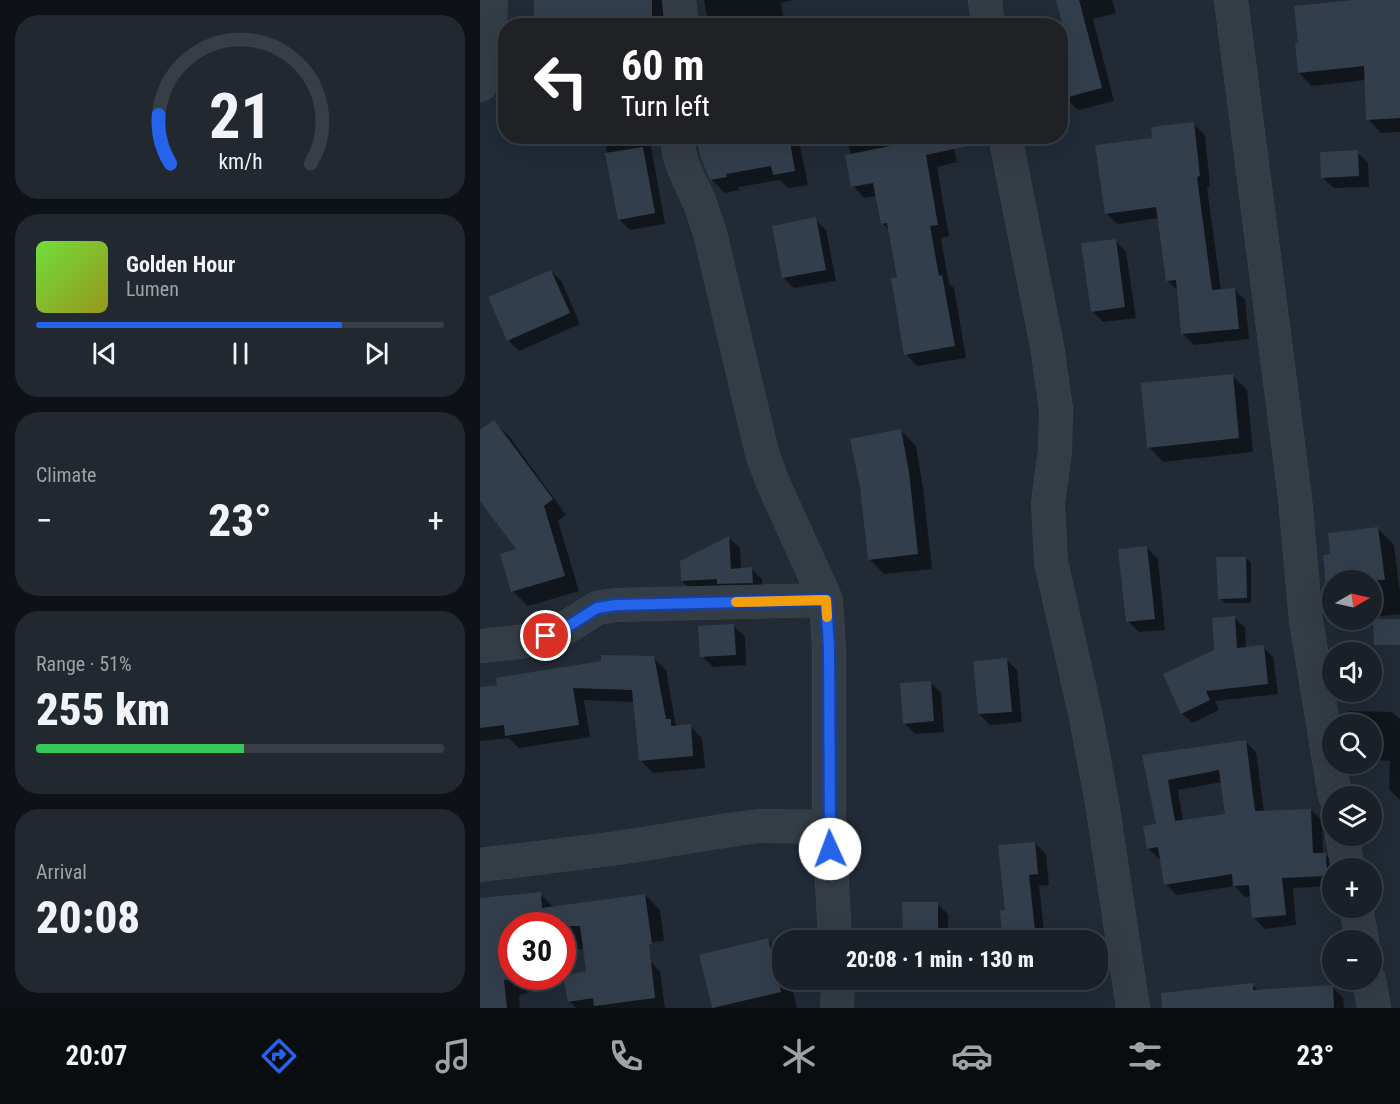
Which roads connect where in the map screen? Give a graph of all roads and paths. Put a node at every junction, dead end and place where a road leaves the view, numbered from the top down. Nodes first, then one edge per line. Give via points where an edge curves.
1 (491, 0) edge
2 (679, 0) edge
3 (986, 0) edge
4 (1231, 0) edge
5 (681, 18) edge
6 (987, 18) edge
7 (480, 85) edge
8 (677, 144) edge
9 (1007, 144) edge
10 (826, 600) junction
11 (480, 646) edge
12 (1333, 786) edge
13 (829, 827) junction
14 (480, 865) edge
15 (834, 930) edge
16 (838, 990) edge
17 (1371, 990) edge
18 (837, 1008) edge
19 (1133, 1008) edge
20 (1374, 1008) edge

1 - 7 street via 489,55
2 - 5 street
3 - 6 street
4 - 12 street via 1295,498 1306,621
8 - 10 street via 685,174 710,233 762,453
9 - 19 street via 1056,409 1048,503 1051,562 1103,809
10 - 11 street via 616,605 597,608 546,636
10 - 13 street
13 - 14 street via 744,828
13 - 15 street
16 - 18 street
17 - 20 street

